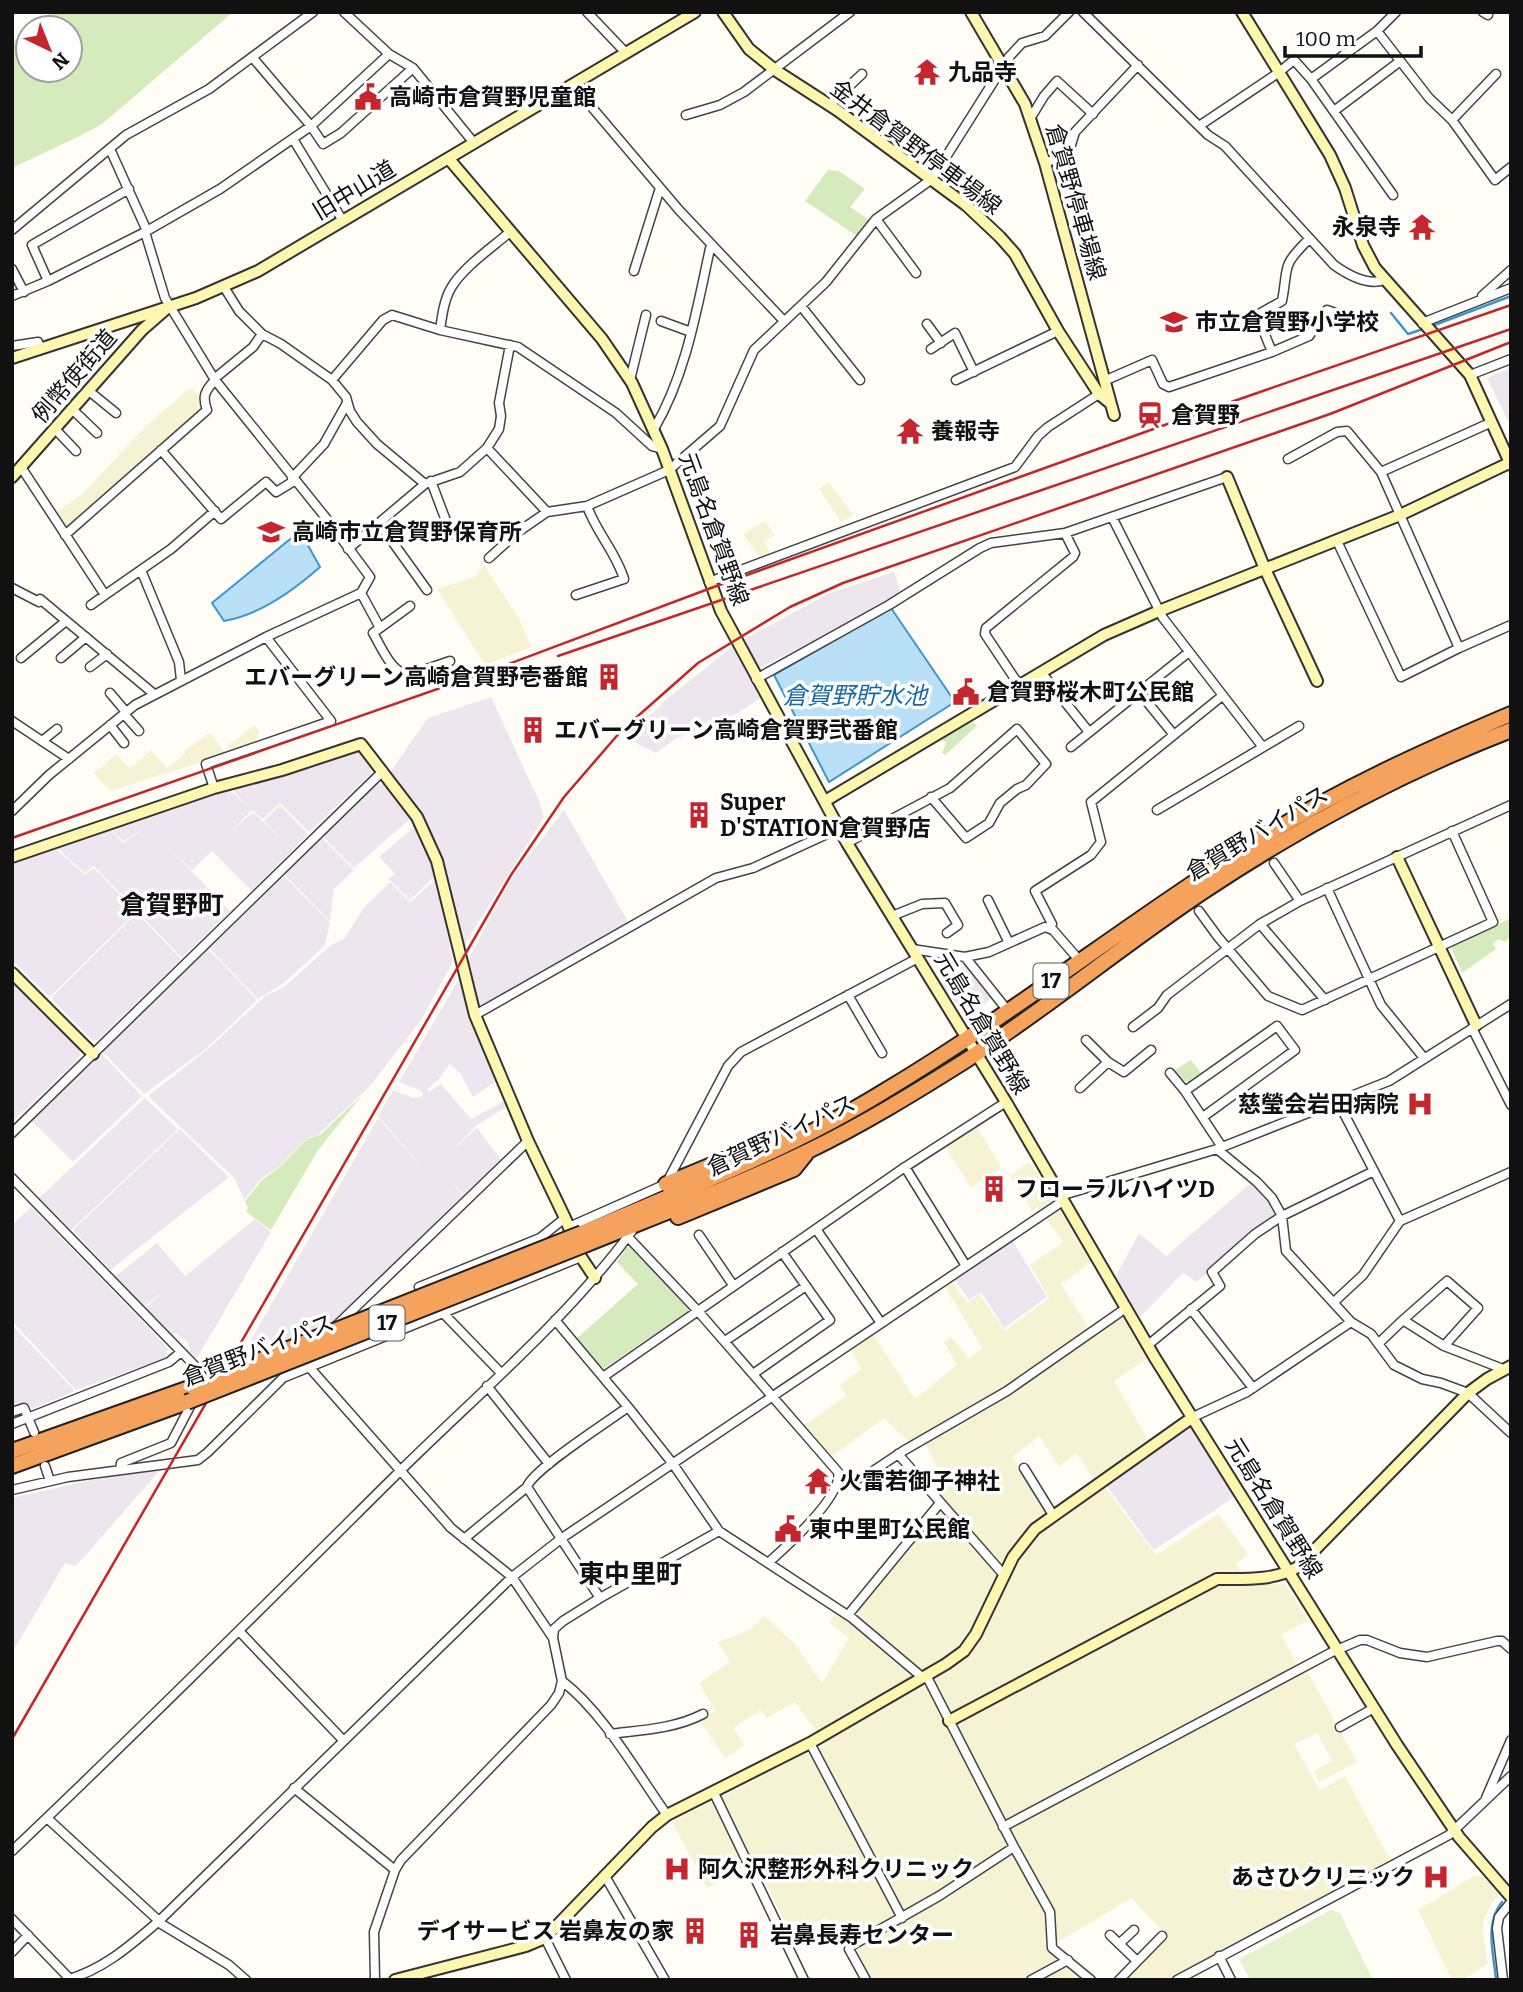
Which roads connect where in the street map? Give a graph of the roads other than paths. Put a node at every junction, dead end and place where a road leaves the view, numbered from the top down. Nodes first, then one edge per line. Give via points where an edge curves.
1 (313, 12) edge
2 (344, 12) edge
3 (587, 12) edge
4 (695, 12) edge
5 (723, 12) edge
6 (850, 12) edge
7 (971, 12) edge
8 (1069, 12) edge
9 (1083, 12) edge
10 (1242, 12) edge
11 (1396, 12) edge
12 (1377, 31) junction
13 (626, 53) junction
14 (389, 54) junction
15 (253, 58) junction
16 (1399, 62) junction
17 (1138, 65) junction
18 (1004, 66) junction
19 (414, 68) junction
20 (775, 70) junction
21 (1278, 73) junction
22 (862, 74) dead end
23 (1496, 74) dead end
24 (1311, 79) junction
25 (573, 85) junction
26 (829, 105) junction
27 (1334, 111) junction
28 (1093, 114) junction
29 (687, 115) dead end
30 (1030, 119) junction
31 (1452, 120) junction
32 (311, 126) junction
33 (1199, 126) junction
34 (293, 139) junction
35 (474, 144) junction
36 (110, 149) junction
37 (449, 159) junction
38 (1045, 163) junction
39 (1511, 167) edge
40 (932, 179) junction
41 (660, 188) junction
42 (129, 189) junction
43 (1393, 195) dead end
44 (876, 219) junction
45 (343, 221) junction
46 (12, 229) edge
47 (511, 231) junction
48 (146, 232) junction
49 (1309, 239) junction
50 (711, 244) junction
51 (12, 269) edge
52 (1511, 270) edge
53 (634, 271) dead end
54 (916, 273) dead end
55 (1384, 280) junction
56 (48, 281) junction
57 (224, 287) junction
58 (1511, 288) edge
59 (24, 292) junction
60 (12, 296) edge
61 (1478, 301) junction
62 (170, 306) junction
63 (801, 306) junction
64 (646, 316) dead end
65 (131, 318) junction
66 (1352, 319) dead end
67 (661, 321) dead end
68 (784, 321) junction
69 (1422, 323) junction
70 (927, 324) dead end
71 (142, 330) junction
72 (440, 330) junction
73 (1058, 331) junction
74 (691, 332) junction
75 (262, 334) junction
76 (941, 343) junction
77 (510, 345) junction
78 (12, 346) edge
79 (41, 349) junction
80 (931, 349) dead end
81 (1272, 352) junction
82 (12, 358) edge
83 (1511, 359) edge
84 (974, 372) junction
85 (1470, 375) junction
86 (214, 379) junction
87 (331, 380) junction
88 (629, 380) junction
89 (860, 380) dead end
90 (956, 380) dead end
91 (1104, 381) junction
92 (89, 391) junction
93 (1099, 394) junction
94 (347, 403) junction
95 (1110, 403) junction
96 (73, 410) junction
97 (116, 413) dead end
98 (1114, 415) dead end
99 (1492, 422) junction
100 (654, 429) junction
101 (55, 430) junction
102 (97, 433) dead end
103 (487, 448) junction
104 (662, 449) junction
105 (76, 450) dead end
106 (161, 450) junction
107 (1288, 459) dead end
108 (1510, 464) edge
109 (21, 467) junction
110 (669, 470) junction
111 (1381, 472) junction
112 (12, 477) edge
113 (1227, 477) joint
114 (293, 480) junction
115 (428, 482) junction
116 (587, 506) junction
117 (215, 511) junction
118 (547, 512) junction
119 (1400, 515) junction
120 (1112, 517) junction
121 (379, 523) junction
122 (1065, 533) junction
123 (451, 534) dead end
124 (65, 535) junction
125 (1337, 541) junction
126 (348, 549) junction
127 (489, 558) dead end
128 (1265, 569) junction
129 (141, 570) junction
130 (709, 582) junction
131 (12, 588) edge
132 (427, 590) dead end
133 (361, 593) junction
134 (105, 595) junction
135 (576, 595) dead end
136 (91, 605) dead end
137 (410, 606) dead end
138 (1159, 611) junction
139 (66, 621) junction
140 (1511, 625) edge
141 (380, 628) junction
142 (86, 637) junction
143 (266, 637) junction
144 (1459, 648) junction
145 (1189, 652) junction
146 (107, 654) junction
147 (21, 658) dead end
148 (61, 658) dead end
149 (450, 661) dead end
150 (90, 667) dead end
151 (1041, 672) junction
152 (756, 679) junction
153 (181, 680) junction
154 (1317, 681) dead end
155 (1019, 685) junction
156 (110, 692) dead end
157 (1139, 692) junction
158 (154, 694) junction
159 (1223, 696) junction
160 (125, 713) junction
161 (1511, 714) edge
162 (12, 722) edge
163 (110, 725) junction
164 (1299, 726) dead end
165 (57, 729) dead end
166 (1511, 730) edge
167 (139, 732) dead end
168 (1089, 732) junction
169 (1174, 735) junction
170 (42, 741) junction
171 (124, 743) dead end
172 (1262, 746) junction
173 (1071, 747) dead end
174 (69, 759) junction
175 (383, 771) junction
176 (214, 788) junction
177 (931, 797) junction
178 (825, 801) junction
179 (1511, 805) edge
180 (1157, 810) dead end
181 (12, 811) edge
182 (840, 828) junction
183 (1452, 831) junction
184 (847, 843) junction
185 (12, 857) edge
186 (1397, 857) junction
187 (1274, 863) dead end
188 (1327, 888) junction
189 (988, 900) dead end
190 (1300, 901) junction
191 (1199, 911) dead end
192 (892, 916) junction
193 (1260, 924) junction
194 (1050, 928) junction
195 (947, 933) dead end
196 (1009, 943) junction
197 (1440, 947) junction
198 (1227, 948) junction
199 (915, 954) junction
200 (965, 957) junction
201 (1080, 961) junction
202 (12, 973) edge
203 (1368, 979) junction
204 (848, 995) junction
205 (1325, 1000) junction
206 (1511, 1003) edge
207 (1004, 1006) dead end
208 (475, 1015) junction
209 (1474, 1026) junction
210 (1133, 1027) dead end
211 (967, 1039) junction
212 (1086, 1040) dead end
213 (1151, 1050) dead end
214 (93, 1054) junction
215 (882, 1054) dead end
216 (976, 1054) junction
217 (1424, 1058) junction
218 (1108, 1062) junction
219 (1170, 1073) dead end
220 (1080, 1088) dead end
221 (1185, 1091) junction
222 (1006, 1102) junction
223 (1338, 1102) junction
224 (1511, 1105) edge
225 (1202, 1117) junction
226 (12, 1133) edge
227 (803, 1136) junction
228 (528, 1142) junction
229 (1219, 1148) junction
230 (809, 1151) junction
231 (905, 1167) junction
232 (1374, 1171) junction
233 (1511, 1172) edge
234 (12, 1178) edge
235 (665, 1187) junction
236 (1062, 1199) junction
237 (1282, 1216) junction
238 (1399, 1221) junction
239 (816, 1229) junction
240 (630, 1234) junction
241 (699, 1235) dead end
242 (577, 1236) junction
243 (782, 1252) junction
244 (966, 1266) junction
245 (594, 1279) junction
246 (733, 1285) junction
247 (806, 1286) junction
248 (419, 1287) dead end
249 (1334, 1301) junction
250 (1126, 1308) junction
251 (1191, 1308) junction
252 (698, 1310) junction
253 (443, 1313) junction
254 (555, 1320) junction
255 (1403, 1320) junction
256 (1351, 1322) junction
257 (881, 1323) junction
258 (725, 1341) junction
259 (1379, 1343) junction
260 (1148, 1345) junction
261 (1444, 1346) junction
262 (181, 1352) junction
263 (1507, 1367) edge
264 (310, 1368) junction
265 (501, 1373) junction
266 (753, 1374) junction
267 (603, 1377) junction
268 (282, 1378) junction
269 (487, 1386) junction
270 (1253, 1388) junction
271 (1468, 1393) junction
272 (773, 1396) junction
273 (628, 1407) junction
274 (12, 1412) edge
275 (1193, 1417) junction
276 (28, 1418) junction
277 (12, 1424) edge
278 (34, 1432) dead end
279 (1511, 1433) edge
280 (12, 1451) edge
281 (898, 1454) junction
282 (549, 1464) junction
283 (673, 1464) junction
284 (12, 1466) edge
285 (45, 1466) dead end
286 (1024, 1468) dead end
287 (120, 1470) junction
288 (400, 1472) junction
289 (839, 1478) junction
290 (50, 1481) junction
291 (527, 1487) junction
292 (12, 1490) edge
293 (940, 1503) junction
294 (1054, 1515) junction
295 (719, 1531) junction
296 (562, 1538) junction
297 (464, 1539) junction
298 (768, 1563) junction
299 (1289, 1572) junction
300 (1004, 1575) junction
301 (512, 1577) junction
302 (600, 1598) junction
303 (848, 1615) junction
304 (240, 1632) junction
305 (553, 1638) junction
306 (1511, 1649) edge
307 (1337, 1650) junction
308 (924, 1676) junction
309 (562, 1681) junction
310 (1374, 1708) junction
311 (703, 1714) dead end
312 (949, 1721) junction
313 (1340, 1727) dead end
314 (610, 1734) junction
315 (343, 1740) junction
316 (1511, 1740) edge
317 (810, 1743) junction
318 (1511, 1776) edge
319 (293, 1788) junction
320 (714, 1793) junction
321 (1486, 1798) junction
322 (667, 1815) junction
323 (47, 1818) junction
324 (1003, 1827) junction
325 (1454, 1829) junction
326 (1014, 1847) junction
327 (12, 1851) edge
328 (395, 1870) junction
329 (605, 1877) junction
330 (1511, 1897) edge
331 (1511, 1902) edge
332 (902, 1918) junction
333 (12, 1919) edge
334 (158, 1922) junction
335 (1134, 1930) dead end
336 (28, 1935) junction
337 (1110, 1935) dead end
338 (1162, 1936) dead end
339 (545, 1938) junction
340 (1119, 1944) junction
341 (12, 1952) edge
342 (1219, 1956) junction
343 (1068, 1960) junction
344 (1137, 1961) junction
345 (69, 1979) edge
346 (246, 1980) edge
347 (375, 1980) edge
348 (395, 1980) edge
349 (566, 1980) edge
350 (665, 1980) edge
351 (804, 1980) edge
352 (866, 1980) edge
353 (1031, 1980) edge
354 (1091, 1980) edge
355 (1119, 1980) edge
356 (1177, 1980) edge
357 (1231, 1980) edge
358 (1503, 1980) edge

1 - 15 street
2 - 14 street
3 - 13 street
4 - 13 street, 旧中山道
5 - 20 street, 金井倉賀野停車場線 via 743,42
6 - 20 street
7 - 18 street, 倉賀野停車場線
8 - 18 street via 1045,36 1021,43
9 - 17 street
10 - 21 street
11 - 12 street
12 - 16 street
12 - 24 street
13 - 25 street, 旧中山道
14 - 19 street
14 - 32 street
15 - 32 street
15 - 36 street via 209,89 125,135
16 - 27 street
16 - 31 street
17 - 28 street
17 - 33 street
18 - 30 street, 倉賀野停車場線
18 - 40 street
19 - 32 street via 323,144
19 - 35 street
20 - 26 street, 金井倉賀野停車場線
20 - 29 street via 720,105
21 - 24 street via 1294,60
21 - 33 street
21 - 55 street via 1330,155 1363,245
22 - 26 street
23 - 31 street
24 - 27 street
25 - 35 street, 旧中山道
25 - 41 street
26 - 40 street, 金井倉賀野停車場線
27 - 43 street
28 - 30 street via 1057,81
28 - 38 street via 1075,132 1070,148
30 - 38 street, 倉賀野停車場線
31 - 39 street via 1495,180
32 - 34 street
33 - 49 street via 1225,146
34 - 45 street
34 - 48 street
35 - 37 street, 旧中山道
36 - 42 street
36 - 46 street
37 - 45 street, 旧中山道
37 - 47 street, 元島名倉賀野線
38 - 91 street, 倉賀野停車場線
40 - 44 street
40 - 73 street, 金井倉賀野停車場線 via 981,218 1015,254
41 - 50 street
41 - 53 street
42 - 48 street
42 - 56 street via 32,245
44 - 54 street
44 - 63 street via 827,282
45 - 57 street, 旧中山道
47 - 72 street via 451,287
47 - 88 street, 元島名倉賀野線 via 602,339
48 - 56 street
48 - 62 street
49 - 55 street via 1347,273 1370,282
49 - 81 street via 1289,259 1282,301 1257,315
50 - 68 street
50 - 74 street
51 - 59 street
52 - 61 street
55 - 69 street
56 - 59 street
57 - 62 street, 旧中山道
57 - 75 street
58 - 61 street
59 - 60 street
61 - 69 street
62 - 65 street, 旧中山道
62 - 71 street, 例幣使街道
62 - 86 street
63 - 68 street
63 - 89 street
64 - 88 street
65 - 71 street
65 - 79 street, 旧中山道
66 - 81 street via 1327,310 1309,336
67 - 74 street
68 - 110 street via 754,350 720,425
69 - 85 street
70 - 76 street
71 - 92 street, 例幣使街道
72 - 77 street
72 - 87 street via 388,316
73 - 84 street
73 - 93 street, 金井倉賀野停車場線
74 - 100 street via 667,407
75 - 86 street
75 - 87 street
76 - 80 street
76 - 84 street via 955,333
77 - 103 street via 499,429
77 - 104 street via 616,413 652,446
78 - 79 street via 38,342
79 - 82 street, 旧中山道
81 - 91 street via 1169,387 1152,360
83 - 85 street
84 - 90 street
85 - 99 street
86 - 106 street via 205,391 207,410
86 - 114 street
87 - 94 street
88 - 100 street, 元島名倉賀野線
91 - 95 street, 倉賀野停車場線
92 - 96 street, 例幣使街道
92 - 97 street
93 - 95 street, 金井倉賀野停車場線
93 - 130 street via 1048,427 1015,467
94 - 114 street via 324,444
94 - 115 street via 352,416 377,444
95 - 98 street, 倉賀野停車場線
96 - 101 street, 例幣使街道
96 - 102 street
99 - 108 street
99 - 111 street
100 - 104 street, 元島名倉賀野線
101 - 105 street
101 - 109 street, 例幣使街道
103 - 115 street via 460,472
103 - 118 street
104 - 110 street, 元島名倉賀野線
106 - 117 street
106 - 124 street
107 - 111 street via 1347,431
108 - 119 street
109 - 112 street, 例幣使街道
109 - 124 street
110 - 116 street
110 - 130 street, 元島名倉賀野線
111 - 119 street
113 - 120 street
113 - 128 street
114 - 117 street via 276,492 266,482 220,519
114 - 126 street
115 - 121 street
115 - 123 street
116 - 118 street
116 - 135 street via 618,559 624,579
117 - 129 street
118 - 127 street
119 - 125 street
119 - 144 street
120 - 122 street
120 - 138 street
121 - 126 street
121 - 132 street
122 - 152 street via 980,548
122 - 155 street via 1073,557 986,628 985,634
124 - 134 street
125 - 128 street
125 - 144 street via 1401,677
126 - 133 street via 370,578
128 - 138 street
128 - 154 street
129 - 134 street
129 - 153 street via 179,662
130 - 152 street, 元島名倉賀野線
131 - 139 street via 40,599
133 - 141 street
133 - 143 street
134 - 136 street
137 - 141 street
138 - 145 street
138 - 151 street via 1104,635
139 - 142 street
139 - 147 street
140 - 144 street
141 - 149 street via 373,633 402,674
142 - 146 street
142 - 148 street
143 - 153 street
143 - 176 street via 331,721 206,764
145 - 157 street
145 - 159 street
146 - 150 street
146 - 158 street
151 - 155 street
151 - 168 street
152 - 178 street, 元島名倉賀野線
153 - 158 street
155 - 178 street
156 - 160 street
157 - 168 street
157 - 169 street
158 - 160 street
159 - 169 street
159 - 172 street
160 - 163 street
160 - 167 street
161 - 201 highway, 倉賀野バイパス / 17 via 1390,768 1270,833
162 - 170 street
163 - 171 street
163 - 174 street
164 - 172 street
165 - 170 street
166 - 216 highway, 倉賀野バイパス / 17 via 1378,789 1266,852
168 - 173 street
169 - 194 street via 1091,802 1101,842 1091,855 1035,891 1052,923
170 - 174 street
172 - 180 street
174 - 181 street
175 - 176 street via 361,744
175 - 208 street via 417,817 437,861
175 - 214 street
176 - 185 street
177 - 177 street via 950,788 1017,729 1046,764 1000,803 989,823 966,838
177 - 184 street
178 - 182 street, 元島名倉賀野線
179 - 183 street
182 - 184 street, 元島名倉賀野線
182 - 208 street via 753,868 716,878
183 - 186 street
183 - 197 street via 1493,922
184 - 192 street, 元島名倉賀野線
186 - 188 street
186 - 197 street
187 - 190 street
188 - 190 street
188 - 203 street
189 - 196 street
190 - 193 street
191 - 198 street
192 - 195 street via 922,905 945,903 958,925
192 - 199 street, 元島名倉賀野線
193 - 198 street
193 - 205 street
194 - 196 street
194 - 201 street
196 - 200 street
197 - 203 street
197 - 209 street
198 - 205 street via 1268,996 1302,1010
198 - 210 street
199 - 200 street
199 - 204 street
199 - 211 street, 元島名倉賀野線
200 - 207 street
201 - 211 highway, 倉賀野バイパス / 17
202 - 214 street
203 - 205 street
203 - 217 street via 1381,1005
204 - 215 street
204 - 235 street via 741,1052 728,1066
206 - 209 street
208 - 228 street
209 - 217 street
209 - 224 street
211 - 216 street, 元島名倉賀野線
211 - 227 highway, 倉賀野バイパス / 17
212 - 218 street
213 - 218 street via 1124,1072
214 - 226 street
216 - 222 street, 元島名倉賀野線
216 - 230 highway, 倉賀野バイパス / 17
217 - 223 street via 1389,1081
218 - 220 street
219 - 221 street
221 - 225 street
221 - 225 street via 1277,1026 1295,1050
222 - 231 street
222 - 236 street, 元島名倉賀野線
223 - 229 street
223 - 232 street
225 - 229 street
227 - 235 highway via 786,1134
227 - 242 highway, 倉賀野バイパス / 17
228 - 242 street
228 - 268 street
229 - 236 street
229 - 237 street via 1272,1198
230 - 240 highway via 794,1169
230 - 242 highway, 倉賀野バイパス / 17
231 - 239 street
231 - 244 street
232 - 237 street
232 - 238 street
233 - 238 street
234 - 262 street
235 - 242 street
236 - 244 street
236 - 250 street, 元島名倉賀野線
237 - 249 street via 1286,1251
237 - 251 street via 1212,1272 1220,1286
238 - 249 street via 1363,1275
239 - 243 street
239 - 257 street
240 - 245 street
240 - 252 street
241 - 246 street
242 - 245 street
242 - 248 street via 540,1238
242 - 253 street
242 - 280 highway, 倉賀野バイパス / 17, bridge via 192,1387
242 - 284 highway, 倉賀野バイパス / 17, bridge via 187,1402
243 - 246 street
243 - 247 street
244 - 257 street
245 - 254 street
246 - 252 street
247 - 258 street
247 - 266 street via 830,1320
249 - 256 street
250 - 260 street, 元島名倉賀野線
250 - 281 street via 1007,1391
251 - 260 street
251 - 270 street
252 - 258 street
252 - 267 street
253 - 264 street
253 - 265 street
254 - 265 street
254 - 267 street
255 - 259 street
255 - 261 street
255 - 261 street via 1447,1281 1478,1308
256 - 259 street
256 - 270 street
257 - 272 street
258 - 266 street
259 - 271 street via 1403,1371
260 - 275 street, 元島名倉賀野線
261 - 263 street
262 - 276 street via 169,1362
262 - 287 street via 204,1380 187,1414 171,1443 121,1463
263 - 271 street
264 - 268 street
264 - 288 street
265 - 269 street
266 - 272 street
267 - 273 street
268 - 287 street via 198,1460
269 - 282 street
269 - 288 street
270 - 275 street
271 - 279 street
271 - 299 street via 1304,1563
272 - 283 street
272 - 289 street
273 - 282 street
273 - 283 street
274 - 276 street via 24,1408
275 - 294 street
275 - 299 street, 元島名倉賀野線
276 - 277 street
276 - 278 street
281 - 289 street via 858,1479
281 - 293 street
282 - 291 street
283 - 295 street
283 - 296 street
285 - 290 street
286 - 294 street
287 - 290 street
288 - 297 street
288 - 304 street
289 - 298 street via 806,1527
290 - 292 street
291 - 296 street
291 - 297 street
293 - 300 street
293 - 303 street
294 - 300 street via 1023,1543
295 - 298 street
295 - 302 street
296 - 301 street
296 - 302 street
297 - 301 street
298 - 303 street
299 - 307 street, 元島名倉賀野線
299 - 312 street via 1266,1578 1217,1579
300 - 308 street via 964,1651
301 - 305 street
301 - 315 street
302 - 305 street via 563,1621 554,1629
303 - 308 street
304 - 315 street
304 - 323 street
305 - 309 street
306 - 307 street via 1497,1641 1427,1657 1360,1640
307 - 310 street, 元島名倉賀野線
307 - 324 street
308 - 312 street
308 - 317 street
309 - 314 street
309 - 328 street via 551,1705
310 - 313 street
310 - 325 street, 元島名倉賀野線
311 - 314 street via 667,1727
312 - 324 street
314 - 322 street
315 - 319 street
316 - 321 street
317 - 320 street
317 - 332 street
318 - 321 street
319 - 328 street
319 - 334 street
320 - 322 street
320 - 351 street
321 - 325 street
322 - 329 street
323 - 327 street
323 - 334 street
324 - 326 street
325 - 330 street, 元島名倉賀野線
325 - 342 street
326 - 332 street
326 - 343 street via 1050,1912 1052,1948
328 - 347 street via 374,1932
329 - 339 street
329 - 350 street
331 - 358 street via 1497,1928
332 - 352 street via 850,1946
333 - 336 street
334 - 345 street via 114,1958
334 - 346 street
335 - 340 street
336 - 341 street
336 - 345 street
337 - 340 street
338 - 344 street
339 - 348 street
339 - 349 street
340 - 344 street
342 - 356 street
342 - 357 street
343 - 353 street
343 - 354 street
344 - 355 street

